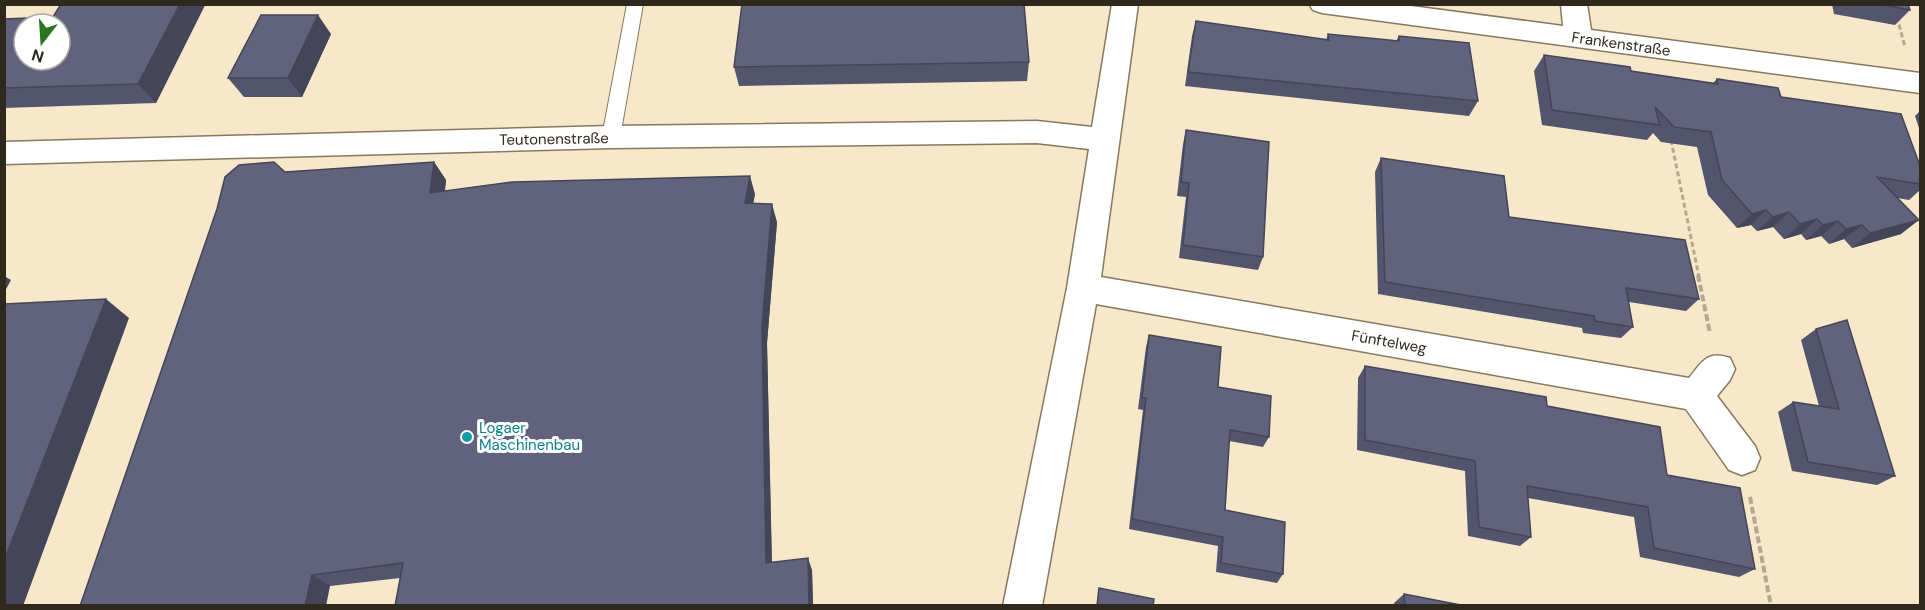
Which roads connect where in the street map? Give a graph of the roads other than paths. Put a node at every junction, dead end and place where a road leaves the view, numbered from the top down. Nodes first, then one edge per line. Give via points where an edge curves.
1 (635, 4) edge
2 (1125, 4) edge
3 (1322, 4) edge
4 (1574, 4) edge
5 (1578, 38) junction
6 (1917, 83) edge
7 (611, 137) junction
8 (1104, 140) junction
9 (4, 153) edge
10 (1083, 288) junction
11 (1718, 369) road end
12 (1696, 395) junction
13 (1742, 458) road end
14 (1022, 606) edge

1 - 7 lane
2 - 8 street
3 - 5 street, Frankenstraße
4 - 5 street
5 - 6 street, Frankenstraße
7 - 8 street, Teutonenstraße via 1037,132
7 - 9 street, Teutonenstraße
8 - 10 street
10 - 12 street, Fünftelweg
10 - 14 street
11 - 12 street
12 - 13 street

